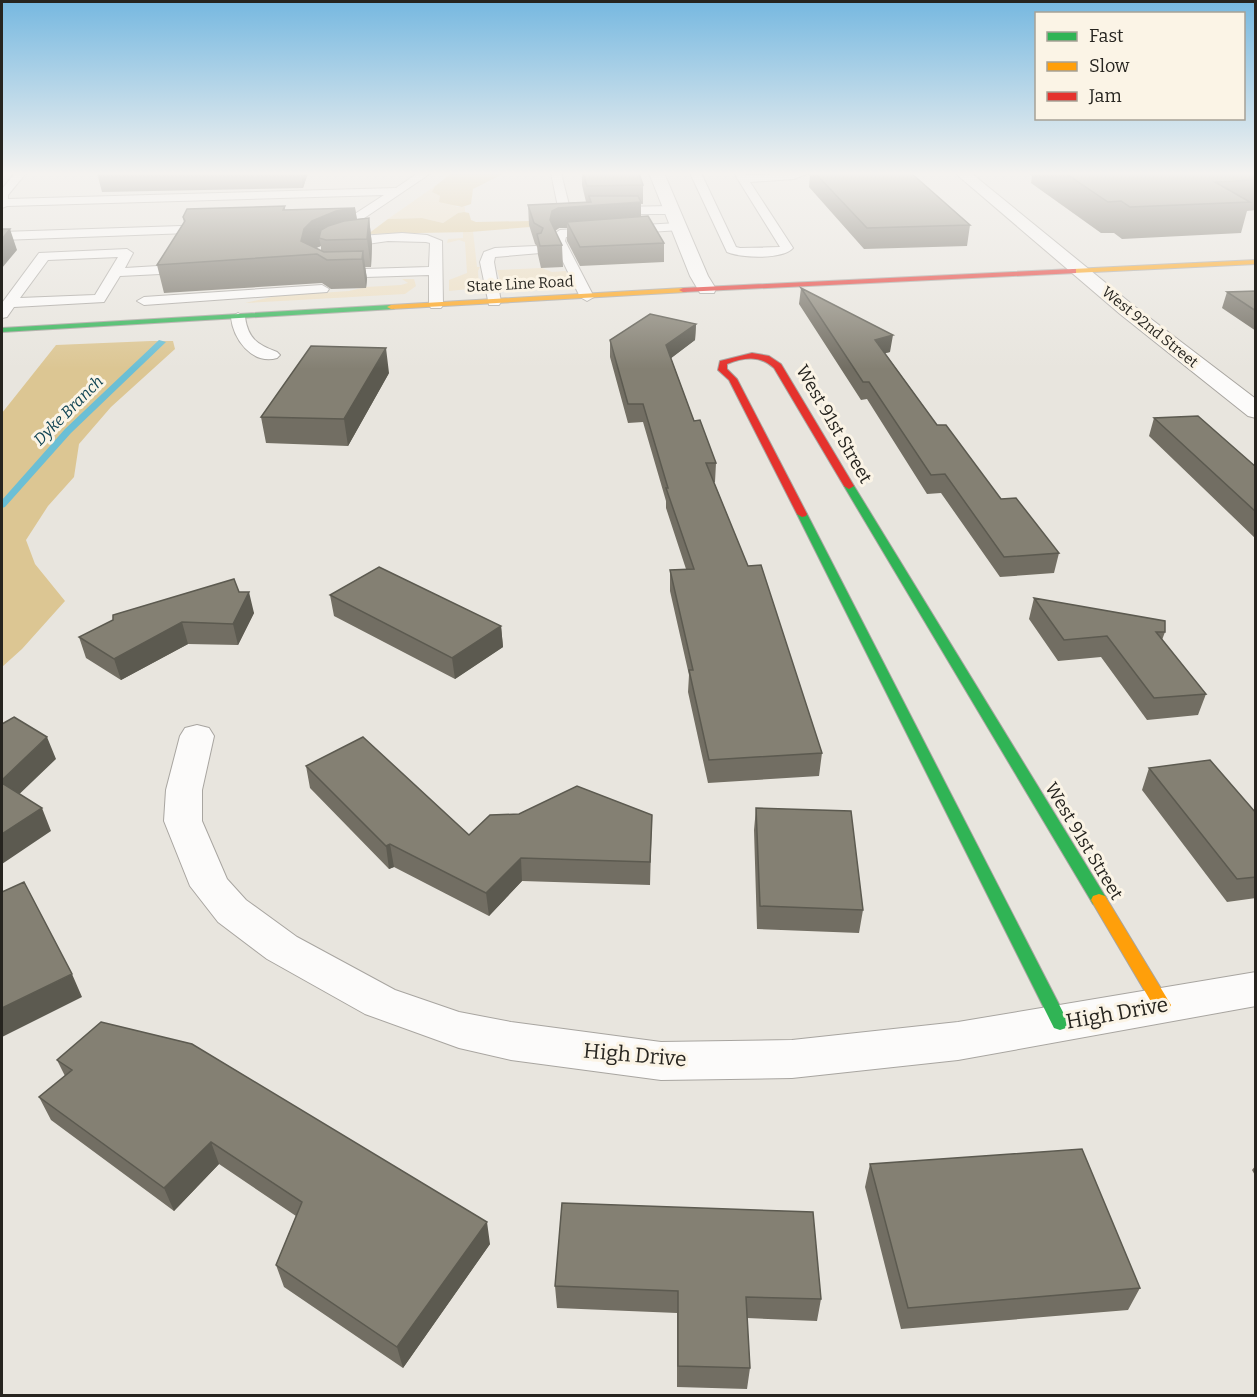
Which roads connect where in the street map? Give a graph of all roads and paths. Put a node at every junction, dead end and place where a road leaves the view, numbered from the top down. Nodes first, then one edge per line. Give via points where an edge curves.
1 (177, 238) edge
2 (394, 238) edge
3 (427, 238) edge
4 (559, 238) edge
5 (683, 238) edge
6 (726, 238) edge
7 (781, 238) edge
8 (1041, 238) edge
9 (167, 248) junction
10 (322, 250) edge
11 (536, 250) edge
12 (1256, 262) edge
13 (436, 271) junction
14 (1081, 271) junction
15 (115, 272) junction
16 (320, 272) edge
17 (152, 285) junction
18 (322, 289) edge
19 (707, 290) junction
20 (230, 295) junction
21 (587, 297) junction
22 (494, 302) junction
23 (436, 305) junction
24 (5, 309) edge
25 (230, 317) junction
26 (132, 323) junction
27 (2, 330) edge
28 (272, 355) dead end
29 (1256, 411) edge
30 (197, 736) dead end
31 (1256, 989) edge
32 (1162, 1005) junction
33 (1060, 1023) junction

1 - 9 lane
2 - 10 lane via 345,243
3 - 13 lane via 436,241
4 - 21 lane
5 - 19 street
6 - 7 lane via 731,249 738,252 780,252 787,248
8 - 14 street, West 92nd Street
9 - 17 lane via 155,265
9 - 17 lane via 183,247 173,265
11 - 22 lane via 489,255
12 - 14 street, State Line Road
13 - 16 lane
13 - 23 lane
14 - 19 street, State Line Road
14 - 29 street, West 92nd Street
15 - 17 lane
15 - 24 lane via 99,299
15 - 24 lane via 127,253 44,256
17 - 20 lane
17 - 26 lane
18 - 20 lane
19 - 21 street, State Line Road
20 - 25 lane
21 - 22 street, State Line Road
22 - 23 street, State Line Road
23 - 25 street, State Line Road
25 - 26 street, State Line Road
25 - 28 lane via 242,339
26 - 27 street, State Line Road
30 - 33 street, High Drive via 184,790 183,821 210,886 232,911 282,948 380,1002 459,1030 661,1061 792,1059 958,1041
31 - 32 street, High Drive
32 - 33 street, High Drive
32 - 33 street, West 91st Street via 780,365 757,355 723,363 722,370 733,379

